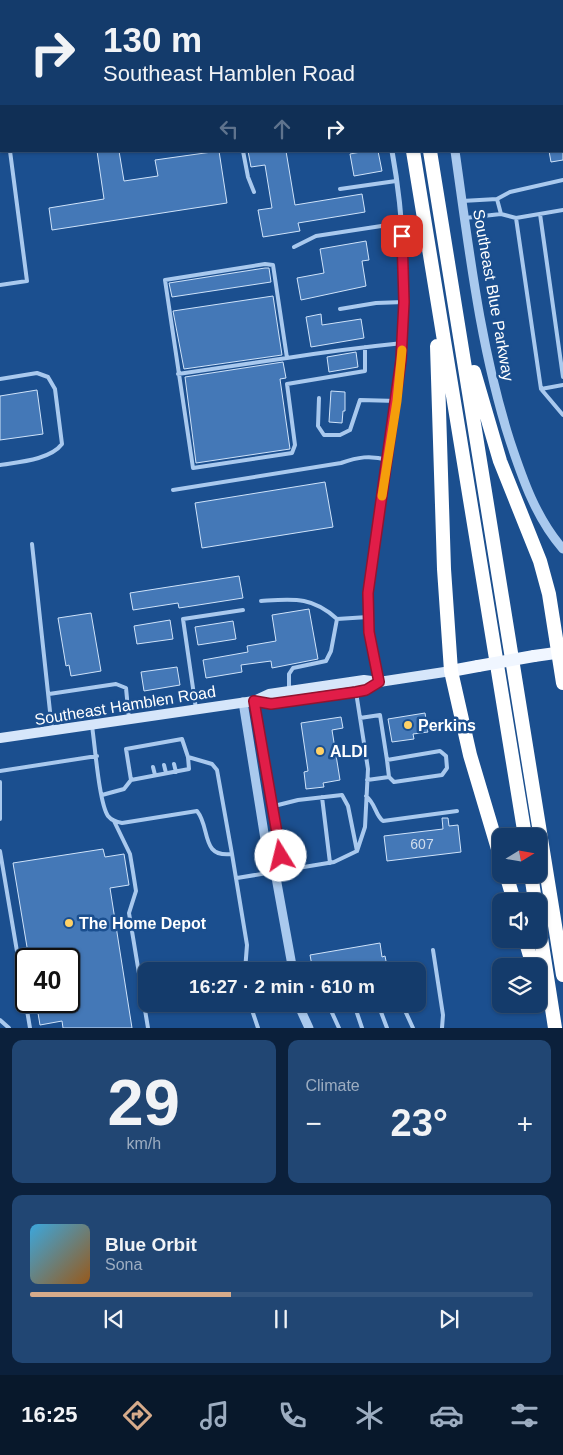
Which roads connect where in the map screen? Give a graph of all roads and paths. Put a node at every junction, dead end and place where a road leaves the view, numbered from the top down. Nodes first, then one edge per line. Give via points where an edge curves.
1 (10, 152) edge
2 (243, 152) edge
3 (392, 152) edge
4 (413, 152) edge
5 (430, 152) edge
6 (454, 152) edge
7 (563, 180) edge
8 (396, 181) junction
9 (340, 189) dead end
10 (254, 192) dead end
11 (497, 198) junction
12 (462, 201) junction
13 (563, 210) edge
14 (501, 214) junction
15 (540, 214) junction
16 (464, 218) junction
17 (516, 218) junction
18 (401, 223) junction
19 (427, 237) junction
20 (294, 247) dead end
21 (446, 247) junction
22 (0, 285) edge
23 (404, 302) junction
24 (340, 310) dead end
25 (403, 343) junction
26 (365, 347) junction
27 (287, 358) junction
28 (178, 374) junction
29 (563, 377) edge
30 (0, 379) edge
31 (563, 385) edge
32 (541, 389) junction
33 (319, 398) dead end
34 (397, 401) junction
35 (563, 415) edge
36 (388, 460) junction
37 (0, 465) edge
38 (173, 490) dead end
39 (32, 544) dead end
40 (563, 549) edge
41 (261, 601) dead end
42 (243, 610) dead end
43 (368, 617) junction
44 (337, 619) junction
45 (561, 653) edge
46 (451, 671) junction
47 (379, 682) junction
48 (563, 682) edge
49 (289, 691) junction
50 (356, 692) junction
51 (49, 694) junction
52 (248, 702) junction
53 (196, 709) junction
54 (360, 718) junction
55 (130, 720) junction
56 (92, 725) junction
57 (52, 732) junction
58 (0, 738) edge
59 (96, 756) junction
60 (188, 757) junction
61 (387, 760) junction
62 (174, 764) dead end
63 (164, 765) dead end
64 (153, 767) dead end
65 (0, 771) edge
66 (176, 772) junction
67 (166, 774) junction
68 (155, 776) junction
69 (390, 777) junction
70 (131, 780) junction
71 (368, 780) junction
72 (0, 782) edge
73 (102, 795) junction
74 (366, 796) junction
75 (322, 797) junction
76 (273, 806) junction
77 (457, 811) dead end
78 (0, 819) edge
79 (114, 821) junction
80 (523, 828) edge
81 (492, 829) edge
82 (357, 850) junction
83 (0, 852) edge
84 (232, 854) junction
85 (330, 863) junction
86 (275, 872) junction
87 (237, 878) junction
88 (543, 948) edge
89 (433, 950) dead end
90 (246, 962) edge
91 (290, 962) edge
92 (563, 975) edge
93 (253, 1012) edge
94 (302, 1012) edge
95 (332, 1012) edge
96 (357, 1012) edge
97 (381, 1012) edge
98 (405, 1012) edge
99 (545, 1013) edge
100 (0, 1020) edge
101 (9, 1028) edge
102 (30, 1028) edge
103 (148, 1028) edge
104 (258, 1028) edge
105 (310, 1028) edge
106 (339, 1028) edge
107 (362, 1028) edge
108 (387, 1028) edge
109 (412, 1028) edge
110 (442, 1028) edge
111 (548, 1028) edge
112 (555, 1028) edge

1 - 22 lane via 27,281
2 - 10 lane
3 - 8 street
4 - 19 highway
5 - 21 highway
6 - 12 street, Southeast Blue Parkway
7 - 11 lane
8 - 9 lane
8 - 18 street
11 - 12 lane
11 - 14 lane
12 - 16 street, Southeast Blue Parkway
13 - 15 lane
14 - 16 lane
14 - 17 lane
15 - 17 lane
15 - 29 lane
16 - 40 street, Southeast Blue Parkway via 483,339 508,432 536,508 546,528
17 - 32 lane
18 - 20 lane via 316,236
18 - 23 street
19 - 46 highway via 422,246 438,353 444,569
19 - 80 highway
21 - 45 highway via 453,254 478,388 500,461 540,561
21 - 92 highway
23 - 24 lane
23 - 25 street
25 - 26 lane
25 - 34 street
26 - 27 lane
26 - 28 lane via 365,370 287,384 296,445 292,453 197,468 191,464
27 - 28 lane
27 - 28 lane via 272,265 167,278
30 - 37 lane via 37,373 48,377 55,389 62,444 57,451 44,456
31 - 32 lane
32 - 35 lane
33 - 34 lane via 318,426 324,435 340,435 350,430 360,400
34 - 36 street
36 - 38 lane via 373,456 357,458
36 - 43 street via 372,551
39 - 51 lane
41 - 44 lane via 308,600 326,608
42 - 53 lane via 182,619
43 - 44 lane
43 - 47 street
44 - 49 lane via 326,661 293,668 289,674
45 - 46 main road, bridge
45 - 48 highway
46 - 47 main road, Southeast Hamblen Road
46 - 81 highway via 470,755
47 - 49 main road, Southeast Hamblen Road via 364,680
47 - 50 main road, Southeast Hamblen Road
49 - 52 main road, Southeast Hamblen Road
50 - 52 main road, Southeast Hamblen Road via 271,704
50 - 54 lane
51 - 55 lane via 116,684 126,688
51 - 57 lane
52 - 53 main road, Southeast Hamblen Road
52 - 76 street
52 - 86 street via 268,858
53 - 55 main road, Southeast Hamblen Road
54 - 61 lane via 380,715
54 - 71 lane
55 - 56 main road, Southeast Hamblen Road
56 - 57 main road, Southeast Hamblen Road
56 - 59 lane
57 - 58 main road, Southeast Hamblen Road
59 - 65 lane
59 - 73 lane
60 - 66 lane via 189,769
60 - 70 lane via 182,739 126,749
60 - 84 lane via 212,764 217,770
61 - 69 lane
61 - 69 lane via 440,751 446,756 447,768 442,775 402,782 394,782
62 - 66 lane
63 - 67 lane
64 - 68 lane
66 - 67 lane
67 - 68 lane
68 - 70 lane
69 - 71 lane
70 - 73 lane via 124,789
71 - 74 lane
72 - 78 lane
73 - 79 lane via 108,816
74 - 77 lane via 375,803 383,821
74 - 82 lane via 365,827
75 - 76 lane
75 - 82 lane via 342,794 348,806
75 - 85 lane
76 - 86 street via 281,856
79 - 84 lane via 122,823 196,811 202,817 208,844 217,853
79 - 103 lane via 132,863 136,891 129,913
82 - 85 lane
83 - 102 lane
84 - 87 lane
85 - 86 lane
86 - 87 lane
86 - 91 street
87 - 90 lane via 247,945
88 - 112 highway
89 - 110 lane
93 - 104 lane
94 - 105 street
95 - 106 lane
96 - 107 lane
97 - 108 lane
98 - 109 lane
99 - 111 highway
100 - 101 lane

